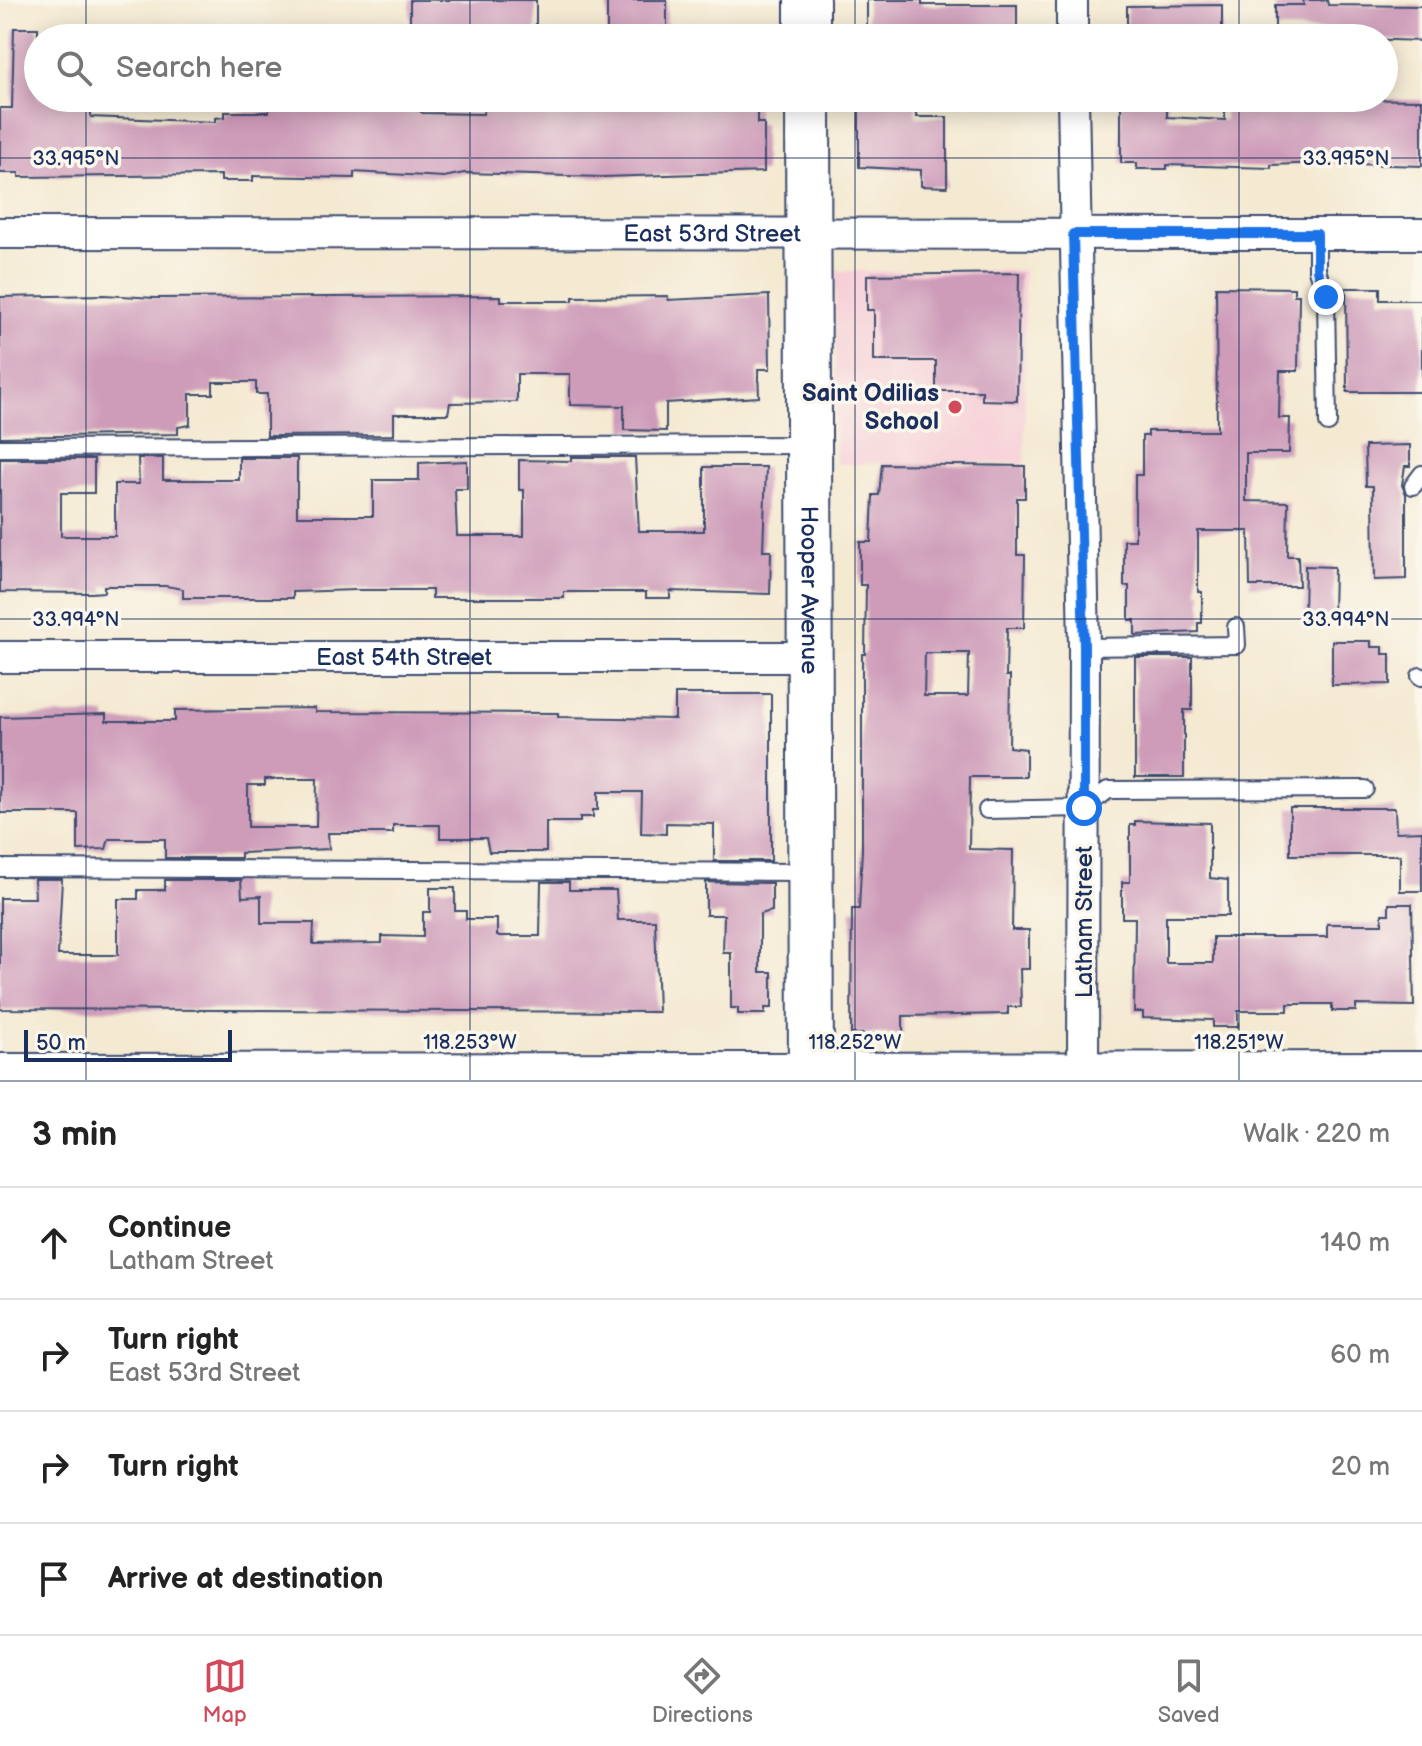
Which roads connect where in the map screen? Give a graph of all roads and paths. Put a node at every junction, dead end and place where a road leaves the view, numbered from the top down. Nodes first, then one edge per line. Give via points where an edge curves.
1 (807, 0) edge
2 (1072, 0) edge
3 (807, 24) edge
4 (1072, 24) edge
5 (808, 112) edge
6 (1073, 112) edge
7 (0, 233) edge
8 (808, 234) junction
9 (1073, 234) junction
10 (1317, 234) junction
11 (1422, 234) edge
12 (1328, 423) dead end
13 (809, 445) junction
14 (0, 448) edge
15 (1236, 627) dead end
16 (1084, 647) junction
17 (0, 657) edge
18 (808, 657) junction
19 (1365, 789) dead end
20 (1084, 808) junction
21 (987, 810) dead end
22 (0, 868) edge
23 (809, 872) junction
24 (1083, 1074) junction
25 (1422, 1074) edge
26 (0, 1076) edge
27 (811, 1080) edge

1 - 3 street
2 - 4 street
5 - 8 street, Hooper Avenue
6 - 9 street, Latham Street
7 - 8 street, East 53rd Street
8 - 9 street, East 53rd Street
8 - 13 street, Hooper Avenue
9 - 10 street, East 53rd Street
9 - 16 street, Latham Street
10 - 11 street, East 53rd Street
10 - 12 lane via 1317,270 1326,297
13 - 14 lane
13 - 18 street, Hooper Avenue
15 - 16 lane via 1237,645
16 - 20 street, Latham Street
17 - 18 street, East 54th Street
18 - 23 street, Hooper Avenue
19 - 20 lane via 1108,790
20 - 21 lane
20 - 24 street, Latham Street
22 - 23 lane
23 - 27 street, Hooper Avenue
24 - 25 street
24 - 27 street
26 - 27 street

